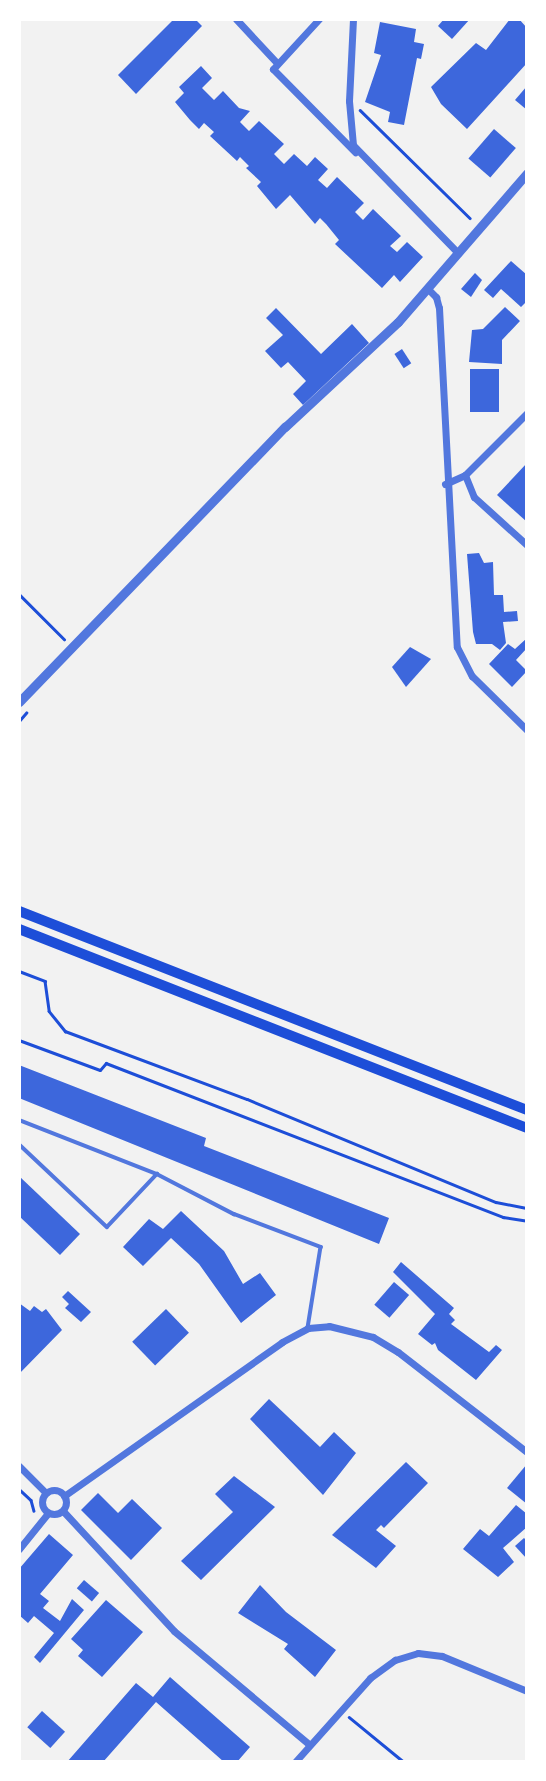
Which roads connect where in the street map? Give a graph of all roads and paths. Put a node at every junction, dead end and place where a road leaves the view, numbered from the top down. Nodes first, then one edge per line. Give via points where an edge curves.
1 (236, 19) edge
2 (319, 19) edge
3 (353, 19) edge
4 (276, 62) junction
5 (349, 101) junction
6 (358, 155) junction
7 (527, 173) edge
8 (479, 228) junction
9 (458, 253) junction
10 (427, 288) junction
11 (527, 413) edge
12 (465, 475) junction
13 (445, 484) junction
14 (527, 545) edge
15 (19, 594) edge
16 (73, 648) junction
17 (19, 702) edge
18 (527, 730) edge
19 (19, 911) edge
20 (19, 929) edge
21 (19, 971) edge
22 (19, 1040) edge
23 (527, 1110) edge
24 (19, 1120) edge
25 (527, 1128) edge
26 (19, 1144) edge
27 (158, 1174) junction
28 (527, 1208) edge
29 (527, 1221) edge
30 (308, 1328) junction
31 (527, 1452) edge
32 (19, 1466) edge
33 (19, 1489) edge
34 (47, 1493) junction
35 (64, 1496) junction
36 (63, 1511) junction
37 (48, 1513) junction
38 (27, 1520) dead end
39 (19, 1549) edge
40 (527, 1691) edge
41 (341, 1710) junction
42 (310, 1745) junction
43 (295, 1762) edge
44 (404, 1762) edge

1 - 4 street
2 - 4 street
3 - 5 street
4 - 6 street via 277,76
5 - 6 street via 350,130
5 - 8 path via 388,134
6 - 9 street
7 - 8 street
8 - 9 street
9 - 10 street
10 - 13 street via 439,308
10 - 16 street
11 - 12 street
12 - 13 street
12 - 14 street via 474,497
13 - 18 street via 457,647 472,676
15 - 16 path
16 - 17 street
19 - 23 main road
20 - 25 main road
21 - 28 path via 45,981 49,1011 65,1031 234,1094 496,1202
22 - 29 path via 100,1070 106,1063 503,1216
24 - 27 lane
26 - 27 lane via 107,1227
27 - 30 lane via 234,1214 321,1247
30 - 31 street via 329,1326 373,1337
30 - 35 street
32 - 34 street
33 - 38 path via 31,1500 34,1511
34 - 35 street via 55,1490
34 - 37 street via 43,1505
35 - 36 street
36 - 37 street
36 - 42 street via 174,1631
37 - 39 street
40 - 41 street via 442,1656 418,1653 395,1660 370,1678
41 - 42 street
41 - 44 path
42 - 43 street

